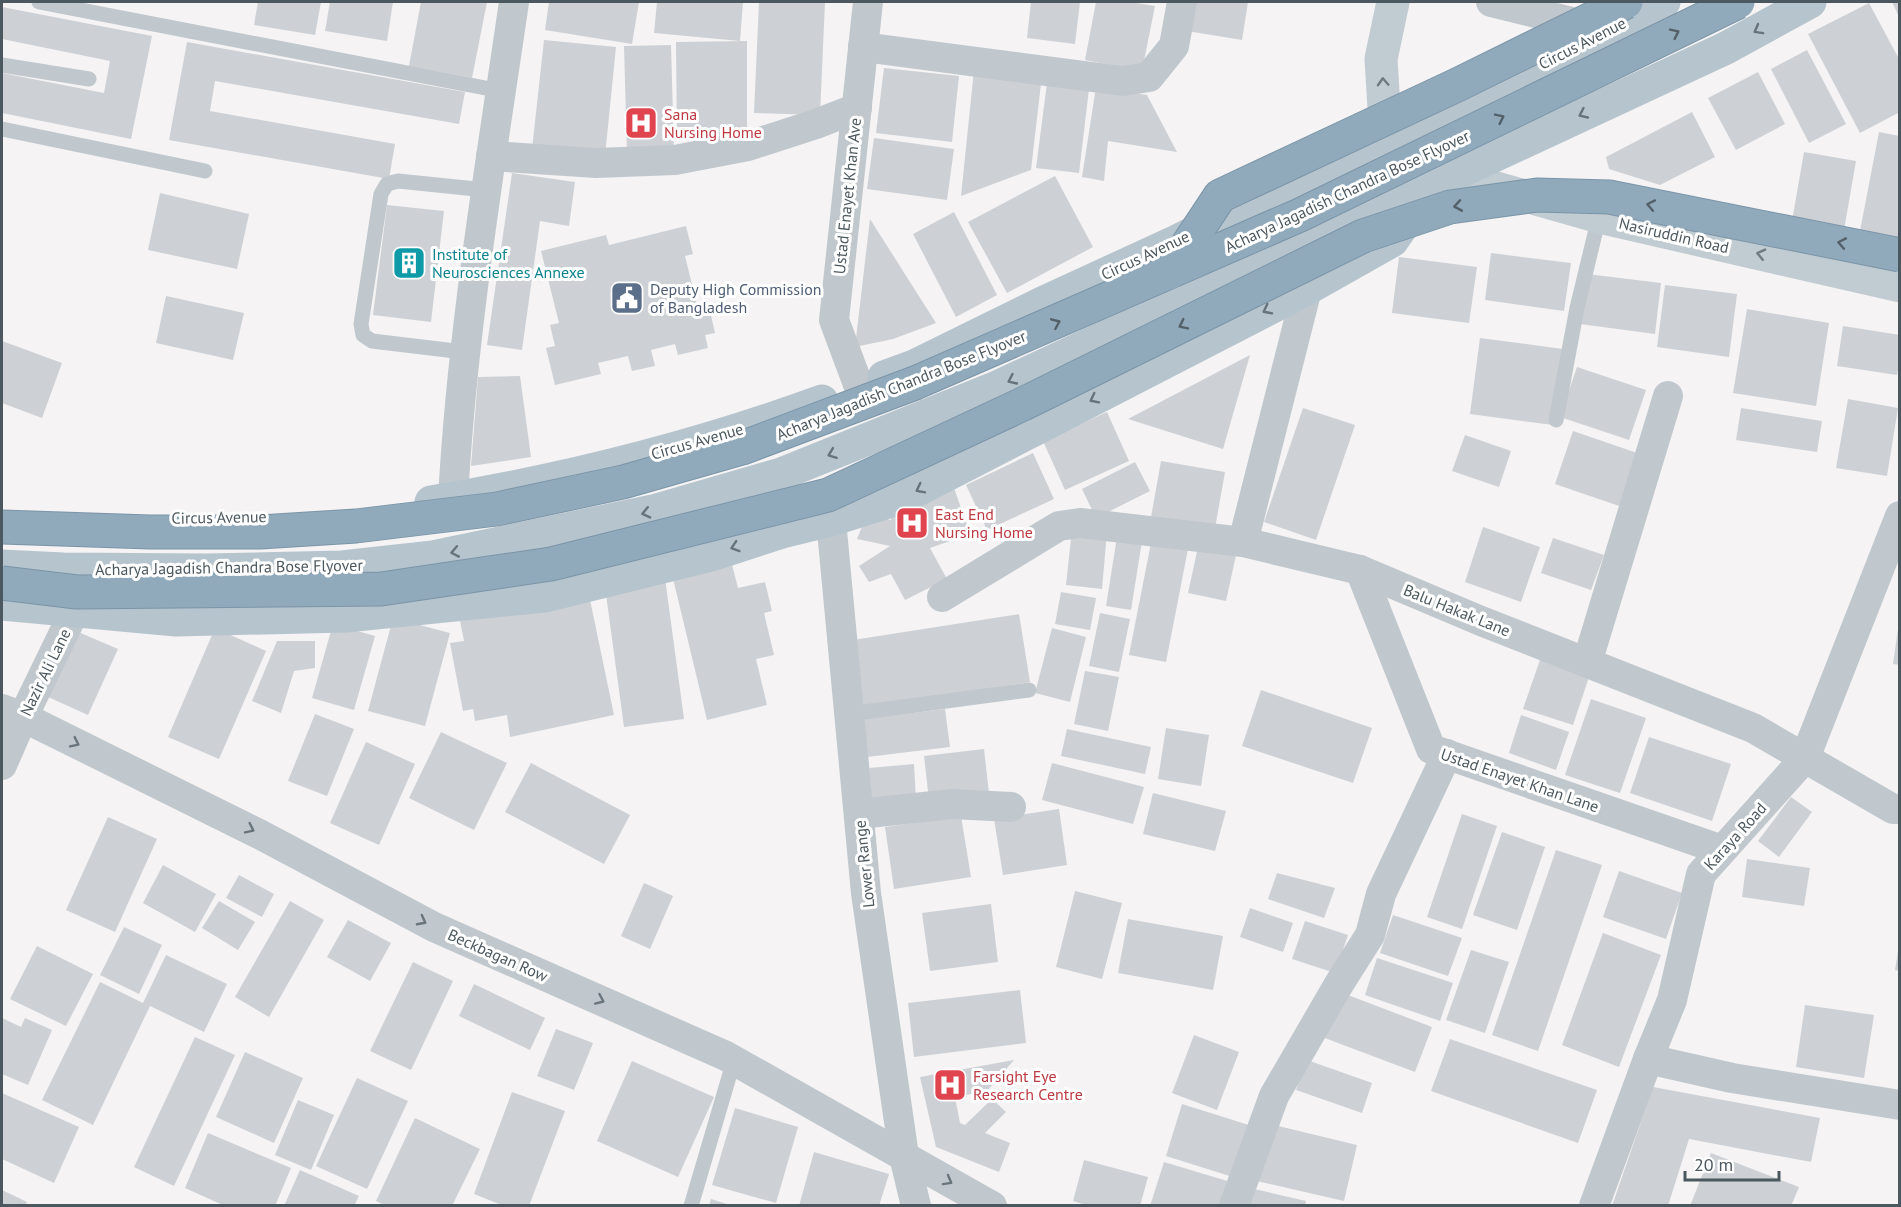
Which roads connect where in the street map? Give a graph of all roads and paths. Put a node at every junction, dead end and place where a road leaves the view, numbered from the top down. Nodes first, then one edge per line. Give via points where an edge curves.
1 (39, 2) edge
2 (513, 2) edge
3 (868, 2) edge
4 (1182, 2) edge
5 (1393, 2) edge
6 (1491, 2) edge
7 (1738, 2) edge
8 (1810, 2) edge
9 (1644, 4) edge
10 (1608, 31) junction
11 (863, 47) junction
12 (2, 65) edge
13 (89, 79) dead end
14 (501, 91) junction
15 (857, 108) junction
16 (2, 129) edge
17 (1386, 140) junction
18 (491, 156) junction
19 (205, 171) dead end
20 (1440, 180) junction
21 (486, 190) junction
22 (1599, 217) junction
23 (1899, 255) edge
24 (1169, 273) junction
25 (1899, 286) edge
26 (1307, 289) junction
27 (464, 352) junction
28 (859, 387) junction
29 (1668, 396) dead end
30 (1556, 420) dead end
31 (453, 499) junction
32 (2, 513) edge
33 (1899, 516) edge
34 (831, 520) junction
35 (2, 527) edge
36 (1243, 542) junction
37 (2, 566) edge
38 (1360, 570) junction
39 (2, 583) edge
40 (942, 597) dead end
41 (2, 604) edge
42 (74, 612) junction
43 (1587, 663) junction
44 (1029, 690) dead end
45 (12, 713) edge
46 (849, 714) junction
47 (1447, 754) junction
48 (1805, 758) junction
49 (2, 765) edge
50 (1011, 807) dead end
51 (1899, 809) edge
52 (859, 814) junction
53 (1722, 850) junction
54 (1648, 1059) junction
55 (734, 1060) junction
56 (1899, 1105) edge
57 (904, 1156) junction
58 (691, 1206) edge
59 (916, 1206) edge
60 (992, 1206) edge
61 (1234, 1206) edge
62 (1594, 1206) edge

1 - 14 lane
2 - 14 street
3 - 11 street, Ustad Enayet Khan Ave
4 - 11 street via 1174,46 1149,77 1140,79 1123,81
17 -> 5 main road via 1381,59
6 - 10 street
24 -> 7 highway, Acharya Jagadish Chandra Bose Flyover, bridge via 1311,210
8 -> 20 main road via 1726,48
9 - 10 main road, Circus Avenue
9 - 24 highway, bridge via 1457,85 1220,196
10 - 17 main road, Circus Avenue
11 - 15 street, Ustad Enayet Khan Ave
12 - 13 lane
14 - 18 street
15 - 18 street via 748,146 675,160 596,163
15 - 28 street, Ustad Enayet Khan Ave via 834,320
16 - 19 lane
17 - 20 main road, Nasiruddin Road
17 - 28 main road, Circus Avenue via 914,366
18 - 21 street
20 - 22 main road, Nasiruddin Road
20 - 26 main road via 1392,242
20 -> 37 main road, Acharya Jagadish Chandra Bose Flyover via 997,387 781,474 653,511 433,557 342,567 207,570
21 - 27 street
21 - 27 lane via 398,181 387,184 381,194 361,324 363,335 372,341
25 -> 22 main road, Nasiruddin Road
22 - 30 lane
23 -> 39 highway, bridge via 1609,197 1537,195 1450,207 1363,236 1023,404 817,498 551,564 381,590 77,592
35 -> 24 highway, Acharya Jagadish Chandra Bose Flyover, bridge via 260,532 344,526 497,509 623,482 742,448 915,383
26 -> 34 main road via 904,497
26 - 36 street
27 - 31 street
28 - 31 main road, Circus Avenue via 684,447
29 - 43 street
31 - 32 main road, Circus Avenue via 380,511 202,520
33 - 48 street, Karaya Road
34 -> 42 main road via 711,555 545,596 346,616 176,620
34 - 46 street, Lower Range
36 - 38 street, Balu Hakak Lane
36 - 40 street, Balu Hakak Lane via 1080,523 1059,526
38 - 43 street, Balu Hakak Lane
38 - 47 street, Ustad Enayet Khan Lane via 1431,749
41 - 42 main road
42 - 45 street, Nazir Ali Lane
43 - 48 street, Balu Hakak Lane via 1754,728
44 - 46 lane
45 - 49 street, Nazir Ali Lane
45 -> 55 street, Beckbagan Row via 261,835 434,927
46 - 52 street, Lower Range
47 - 53 street, Ustad Enayet Khan Lane
47 - 61 street via 1381,894 1370,935 1275,1096
48 - 51 street, Balu Hakak Lane
48 - 53 street, Karaya Road
50 - 52 street via 952,804
52 - 57 street, Lower Range via 866,893
53 - 54 street, Karaya Road via 1701,874 1672,1000
54 - 56 street via 1732,1078
54 - 62 street, Karaya Road
55 - 57 street, Beckbagan Row
55 - 58 lane
57 - 59 street, Lower Range
57 -> 60 street, Beckbagan Row

